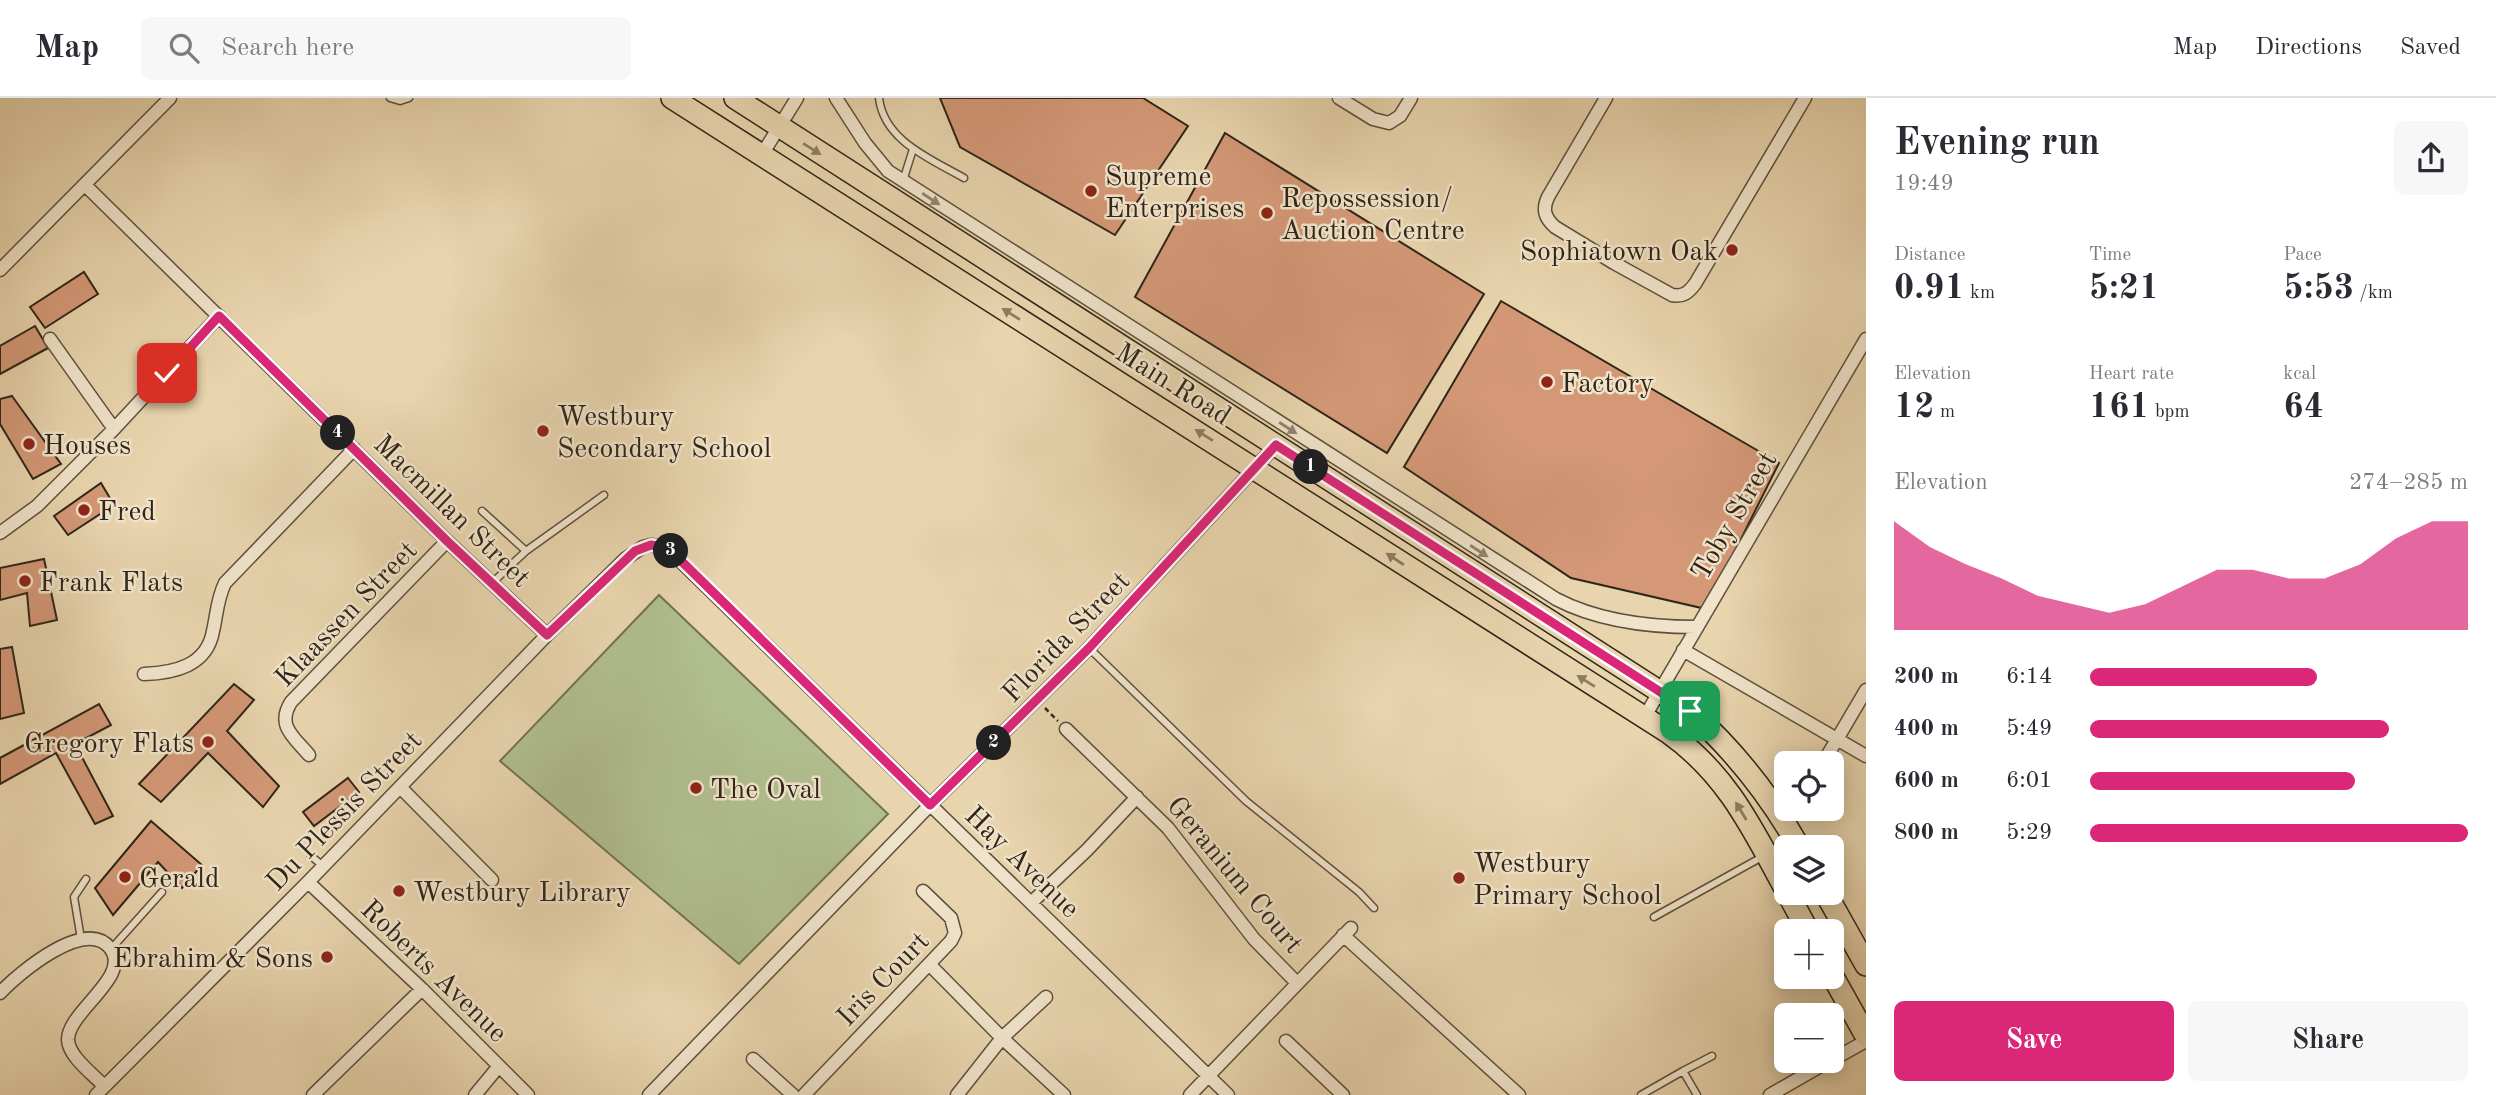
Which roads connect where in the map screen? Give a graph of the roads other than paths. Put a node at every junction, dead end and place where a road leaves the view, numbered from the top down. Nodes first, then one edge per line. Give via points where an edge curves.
1 (170, 98) edge
2 (390, 98) edge
3 (408, 98) edge
4 (672, 98) edge
5 (734, 98) edge
6 (797, 98) edge
7 (836, 98) edge
8 (879, 98) edge
9 (1339, 98) edge
10 (1411, 98) edge
11 (1606, 98) edge
12 (1805, 98) edge
13 (779, 127) junction
14 (914, 149) junction
15 (761, 156) junction
16 (964, 178) dead end
17 (903, 182) junction
18 (85, 185) junction
19 (0, 270) edge
20 (219, 316) junction
21 (1866, 338) edge
22 (50, 339) dead end
23 (114, 429) junction
24 (1276, 445) junction
25 (354, 449) junction
26 (1257, 469) junction
27 (604, 495) dead end
28 (482, 511) dead end
29 (0, 533) edge
30 (447, 541) junction
31 (526, 551) junction
32 (625, 559) joint
33 (492, 583) junction
34 (1696, 627) junction
35 (547, 635) junction
36 (1089, 648) junction
37 (1684, 650) junction
38 (144, 674) dead end
39 (1660, 690) junction
40 (1866, 690) edge
41 (1644, 718) junction
42 (1066, 729) road end
43 (1838, 739) junction
44 (1830, 751) edge
45 (309, 755) dead end
46 (1866, 756) edge
47 (400, 787) junction
48 (1137, 797) junction
49 (1774, 798) edge
50 (930, 805) junction
51 (1766, 855) junction
52 (311, 856) dead end
53 (323, 866) junction
54 (1774, 869) edge
55 (86, 880) dead end
56 (492, 880) dead end
57 (308, 882) junction
58 (923, 891) dead end
59 (162, 892) dead end
60 (1031, 903) junction
61 (1832, 905) edge
62 (1374, 908) dead end
63 (1654, 917) dead end
64 (81, 939) junction
65 (111, 949) junction
66 (929, 964) junction
67 (1866, 965) edge
68 (1297, 984) junction
69 (422, 989) junction
70 (1840, 989) edge
71 (0, 993) edge
72 (1046, 997) dead end
73 (1002, 1038) junction
74 (1866, 1038) edge
75 (1286, 1041) dead end
76 (1844, 1052) edge
77 (1712, 1056) dead end
78 (753, 1059) dead end
79 (499, 1066) junction
80 (1684, 1072) junction
81 (1809, 1073) edge
82 (1208, 1076) junction
83 (99, 1092) edge
84 (313, 1095) edge
85 (475, 1095) edge
86 (528, 1095) edge
87 (649, 1095) edge
88 (793, 1095) edge
89 (804, 1095) edge
90 (957, 1095) edge
91 (1063, 1095) edge
92 (1190, 1095) edge
93 (1228, 1095) edge
94 (1343, 1095) edge
95 (1520, 1095) edge
96 (1641, 1095) edge
97 (1697, 1095) edge
98 (1770, 1095) edge

1 - 18 street
2 - 3 lane
4 - 15 main road, Main Road
5 - 13 main road, Main Road
6 - 13 street
7 - 17 street, Main Road via 875,157
8 - 14 lane via 891,130
9 - 10 street via 1389,123
11 - 12 street via 1544,205 1548,221 1672,295 1690,291
13 - 15 street
13 -> 24 main road, Main Road
14 - 16 lane
14 - 17 lane
26 -> 15 main road, Main Road
17 -> 34 street, Main Road via 1556,599 1602,617
18 - 19 street
18 - 20 street, Macmillan Street
20 - 23 street
20 - 25 street, Macmillan Street
21 - 34 street, Toby Street
22 - 23 street
23 - 29 street via 37,506
24 - 26 street, Florida Street
24 - 39 main road, Main Road
25 - 30 street, Macmillan Street
25 - 38 street via 225,583 218,596 213,634 203,654 182,670
26 - 36 street, Florida Street
41 -> 26 main road, Main Road
27 - 31 lane
28 - 31 lane
30 - 33 street, Macmillan Street
30 - 45 street, Klaassen Street via 291,702 284,713 285,726
31 - 33 lane
32 - 35 street, Du Plessis Street
32 - 50 street, Hay Avenue via 643,547 668,548
33 - 35 street, Macmillan Street
34 - 37 street, Toby Street
35 - 47 street, Du Plessis Street
36 - 50 street, Florida Street
36 - 62 lane via 1247,801
37 - 39 street, Toby Street
37 - 43 street
39 - 41 street, Toby Street
39 - 49 main road, Main Road via 1729,748
40 - 43 street
51 -> 41 main road, Main Road via 1713,771 1686,745
42 - 48 street, Geranium Court
43 - 44 street
43 - 46 street
47 - 53 street, Du Plessis Street
47 - 56 street
48 - 60 street
48 - 68 street, Geranium Court
50 - 60 street, Hay Avenue
50 - 87 street, Florida Street
51 - 54 main road, Main Road
51 - 63 lane
52 - 53 lane
53 - 57 street, Du Plessis Street
55 - 64 lane via 75,897
57 - 69 street, Roberts Avenue
57 - 83 street, Du Plessis Street
58 - 66 street, Iris Court via 951,918 955,933
59 - 65 lane
60 - 82 street, Hay Avenue
61 - 67 main road
64 - 65 street
64 - 71 street via 48,955
65 - 83 street via 113,970 70,1026 68,1037 74,1055
66 - 73 street
66 - 89 street, Iris Court
68 - 82 street
68 - 95 street via 1347,932
69 - 79 street, Roberts Avenue
69 - 84 street
70 - 74 main road
72 - 73 street
73 - 90 street
73 - 91 street
74 - 76 street
75 - 94 street
77 - 80 lane
78 - 88 street
79 - 85 street
79 - 86 street, Roberts Avenue
80 - 96 lane
80 - 97 lane
81 - 98 street
82 - 92 street
82 - 93 street, Hay Avenue

